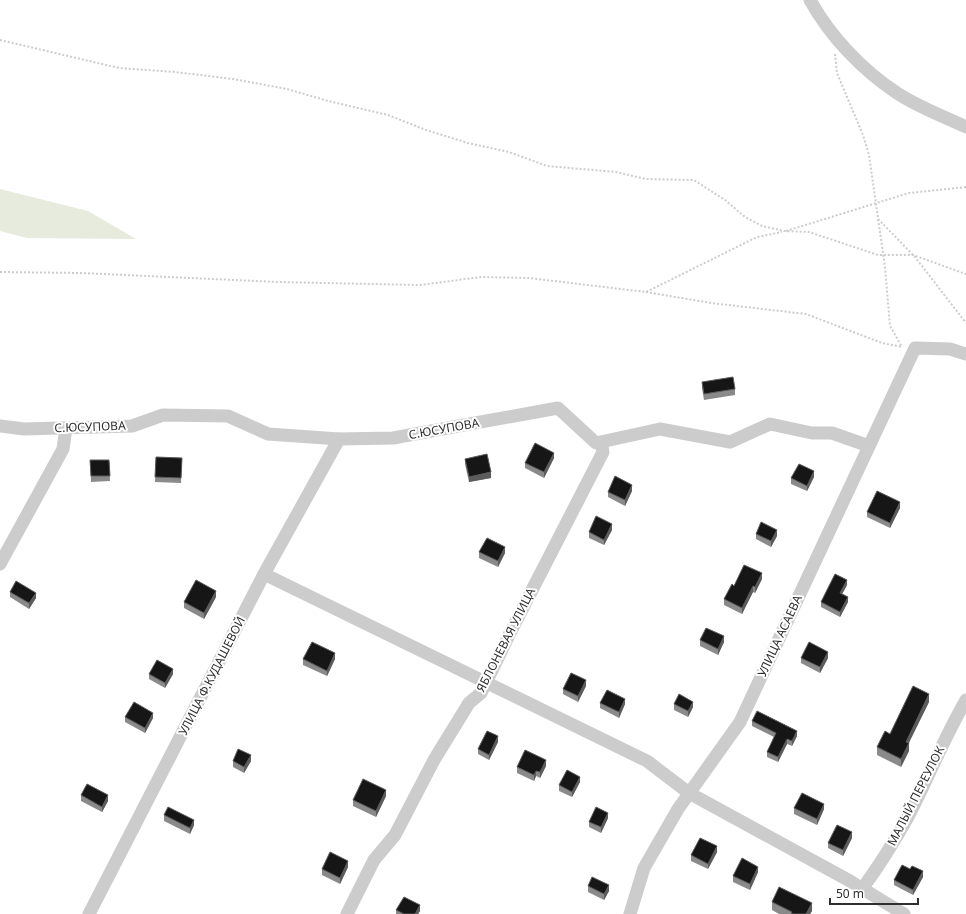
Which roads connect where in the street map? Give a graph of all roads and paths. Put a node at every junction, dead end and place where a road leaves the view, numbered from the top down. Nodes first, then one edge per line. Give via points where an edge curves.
1 (810, 0) edge
2 (0, 40) edge
3 (842, 44) junction
4 (966, 127) edge
5 (966, 186) edge
6 (876, 204) junction
7 (878, 219) junction
8 (784, 231) junction
9 (913, 254) junction
10 (883, 255) junction
11 (0, 272) edge
12 (966, 274) edge
13 (646, 292) junction
14 (966, 323) edge
15 (909, 348) junction
16 (966, 354) edge
17 (0, 426) edge
18 (66, 428) junction
19 (339, 439) junction
20 (601, 442) junction
21 (869, 446) junction
22 (0, 564) edge
23 (264, 574) junction
24 (487, 682) junction
25 (966, 700) edge
26 (689, 794) junction
27 (862, 889) junction
28 (89, 914) edge
29 (347, 914) edge
30 (630, 914) edge
31 (904, 914) edge

1 - 3 street
2 - 8 path via 119,68 197,74 287,88 388,115 426,130 509,152 547,166 616,172 646,179 694,180 726,200 746,217 762,226
3 - 4 street via 865,69 898,94
3 - 6 path via 834,56 837,73 863,135
5 - 6 path via 909,193
6 - 7 path
6 - 8 path
7 - 9 path
7 - 10 path
8 - 10 path via 809,232
8 - 13 path via 757,237
9 - 10 path
9 - 12 path
9 - 14 path
10 - 15 path via 890,326
11 - 13 path via 419,285 482,277 529,278
13 - 15 path via 711,303 806,314 882,343
15 - 16 street via 950,349
15 - 21 street, УЛИЦА АСАЕВА
17 - 18 street, С.ЮСУПОВА via 24,429
18 - 19 street, С.ЮСУПОВА via 132,426 163,415 228,416 268,434
18 - 22 street via 63,449
19 - 20 street, С.ЮСУПОВА via 393,438 558,408 596,443
19 - 23 street, УЛИЦА Ф.КУДАШЕВОЙ
20 - 21 street via 660,429 730,442 770,424 812,433 832,433
20 - 24 street, ЯБЛОНЕВАЯ УЛИЦА via 603,452
21 - 26 street, УЛИЦА АСАЕВА via 740,722
23 - 24 street
23 - 28 street, УЛИЦА Ф.КУДАШЕВОЙ
24 - 26 street via 647,761
24 - 29 street, ЯБЛОНЕВАЯ УЛИЦА via 470,703 434,760 395,834 374,860
25 - 27 street, МАЛЫЙ ПЕРЕУЛОК via 951,725 908,816 884,858
26 - 27 street
26 - 30 street, УЛИЦА АСАЕВА via 644,868
27 - 31 street

